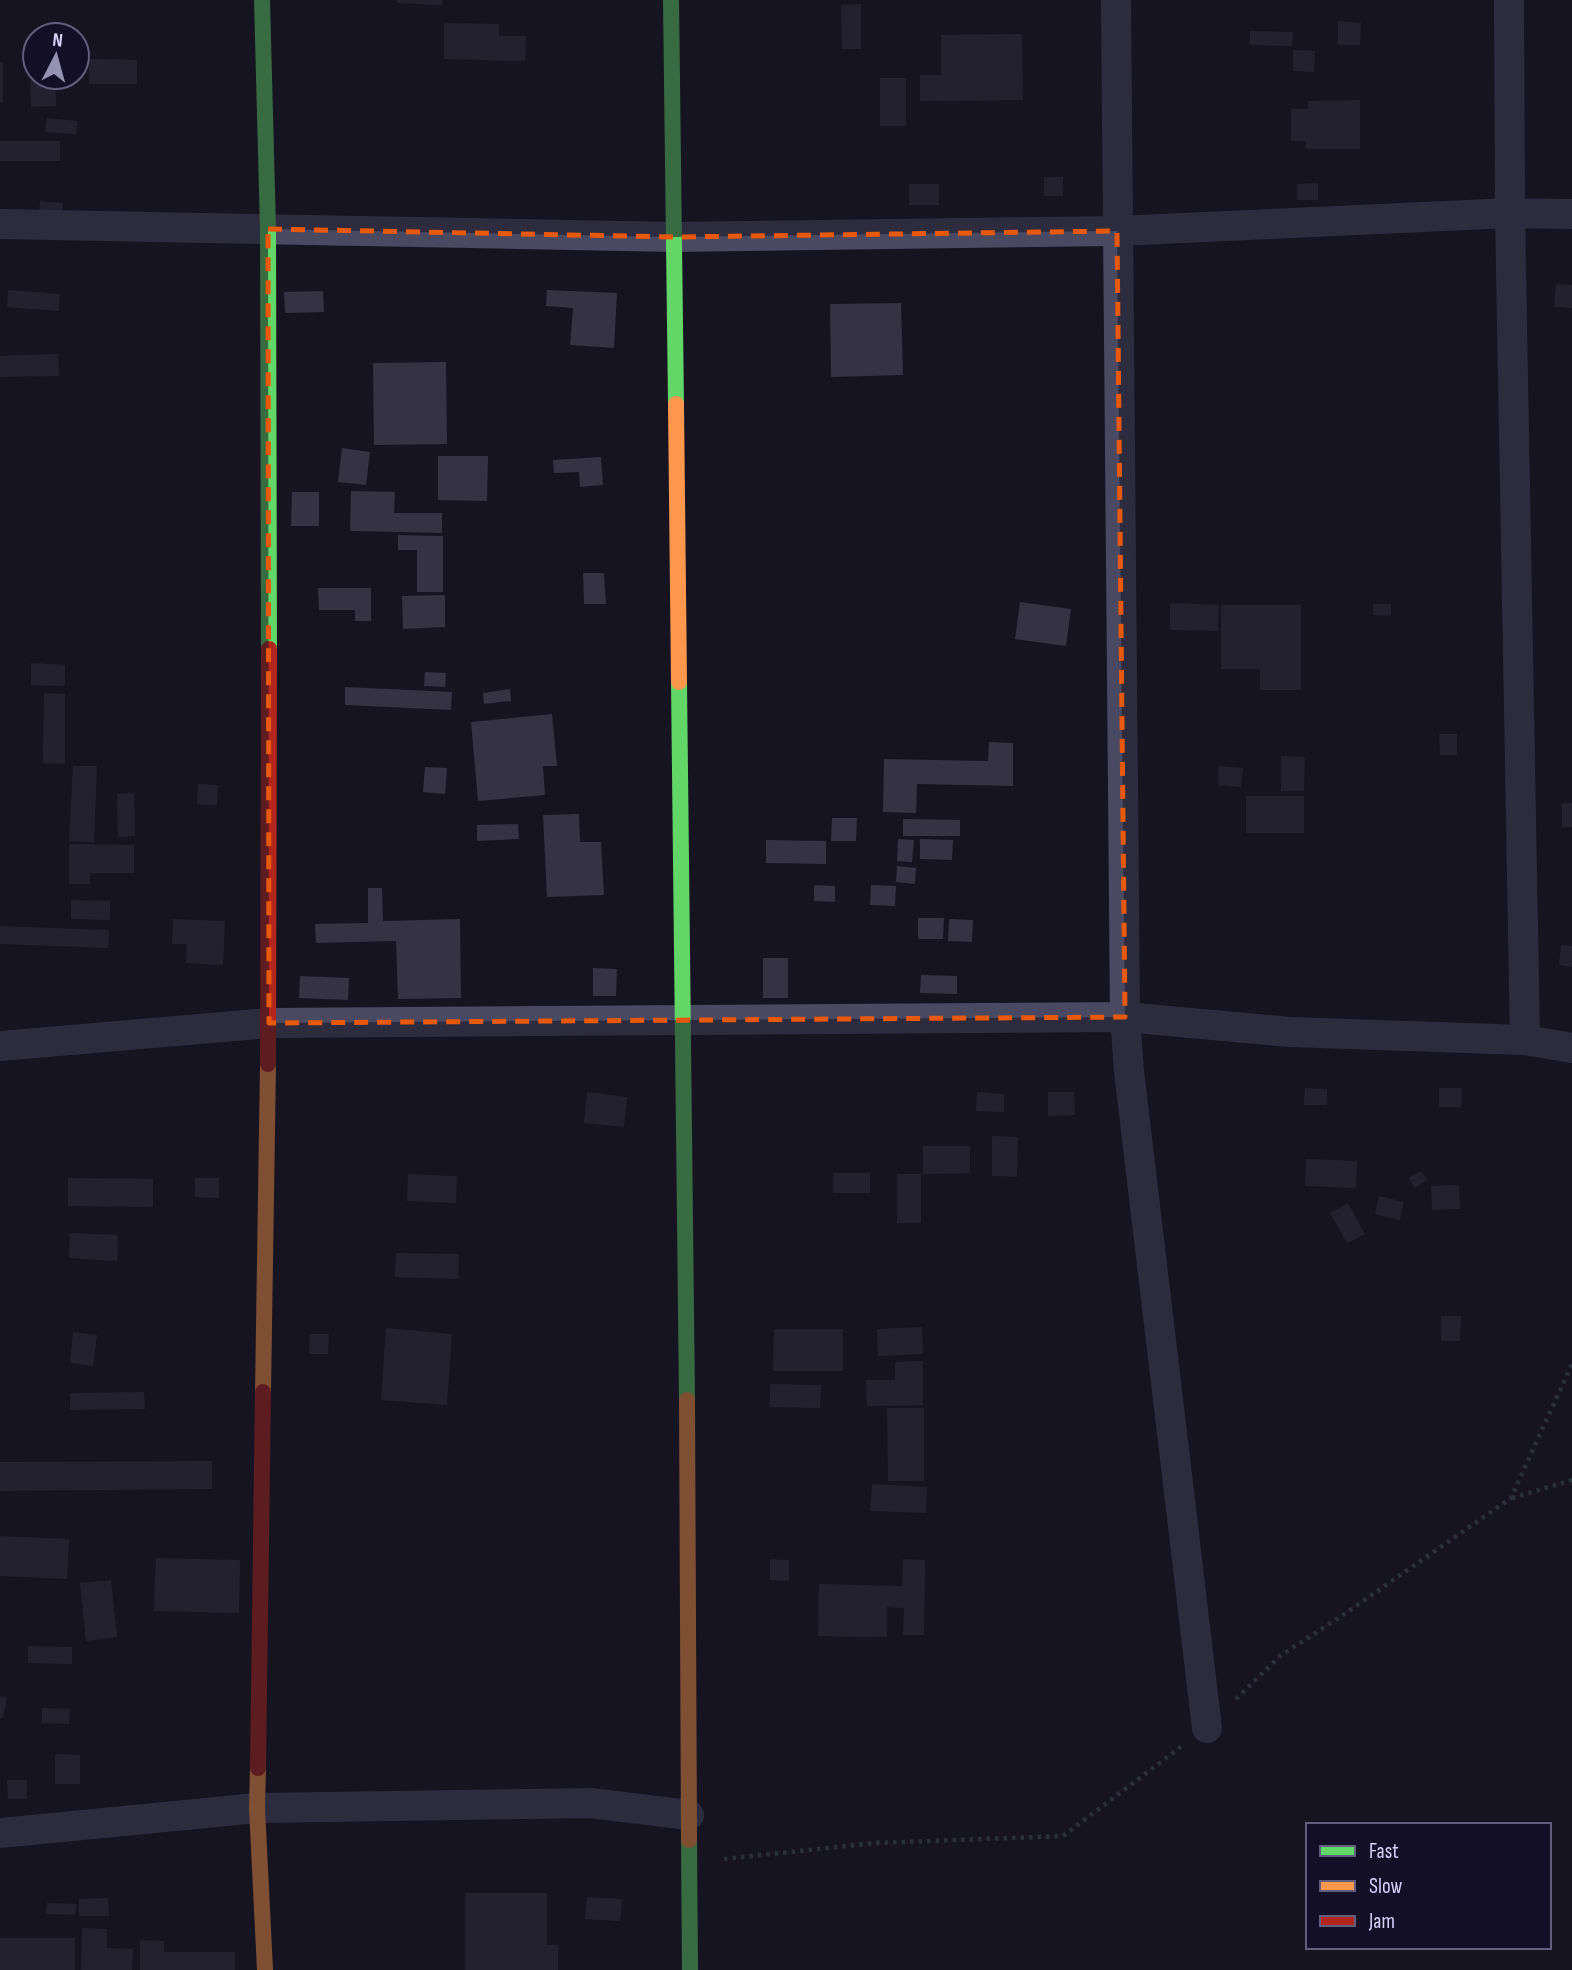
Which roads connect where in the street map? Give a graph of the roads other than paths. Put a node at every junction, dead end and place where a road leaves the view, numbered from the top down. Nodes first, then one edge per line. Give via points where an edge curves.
1 (262, 0) edge
2 (671, 0) edge
3 (1116, 0) edge
4 (1509, 0) edge
5 (1510, 213) junction
6 (1572, 214) edge
7 (0, 224) edge
8 (268, 229) junction
9 (1117, 231) junction
10 (674, 237) junction
11 (1125, 1017) junction
12 (683, 1021) junction
13 (269, 1023) junction
14 (1525, 1040) junction
15 (0, 1046) edge
16 (1572, 1048) edge
17 (1207, 1728) dead end
18 (257, 1808) junction
19 (689, 1815) junction
20 (0, 1833) edge
21 (265, 1970) edge
22 (690, 1970) edge

1 - 8 street
2 - 10 street
3 - 9 street
4 - 5 street
5 - 6 street
5 - 9 street
5 - 14 street
7 - 8 street
8 - 10 street
8 - 13 street
9 - 10 street
9 - 11 street
10 - 12 street
11 - 12 street
11 - 14 street via 1290,1032
11 - 17 street
12 - 13 street
12 - 19 street
13 - 15 street
13 - 18 street
14 - 16 street
18 - 19 street via 590,1803
18 - 20 street
18 - 21 street
19 - 22 street

